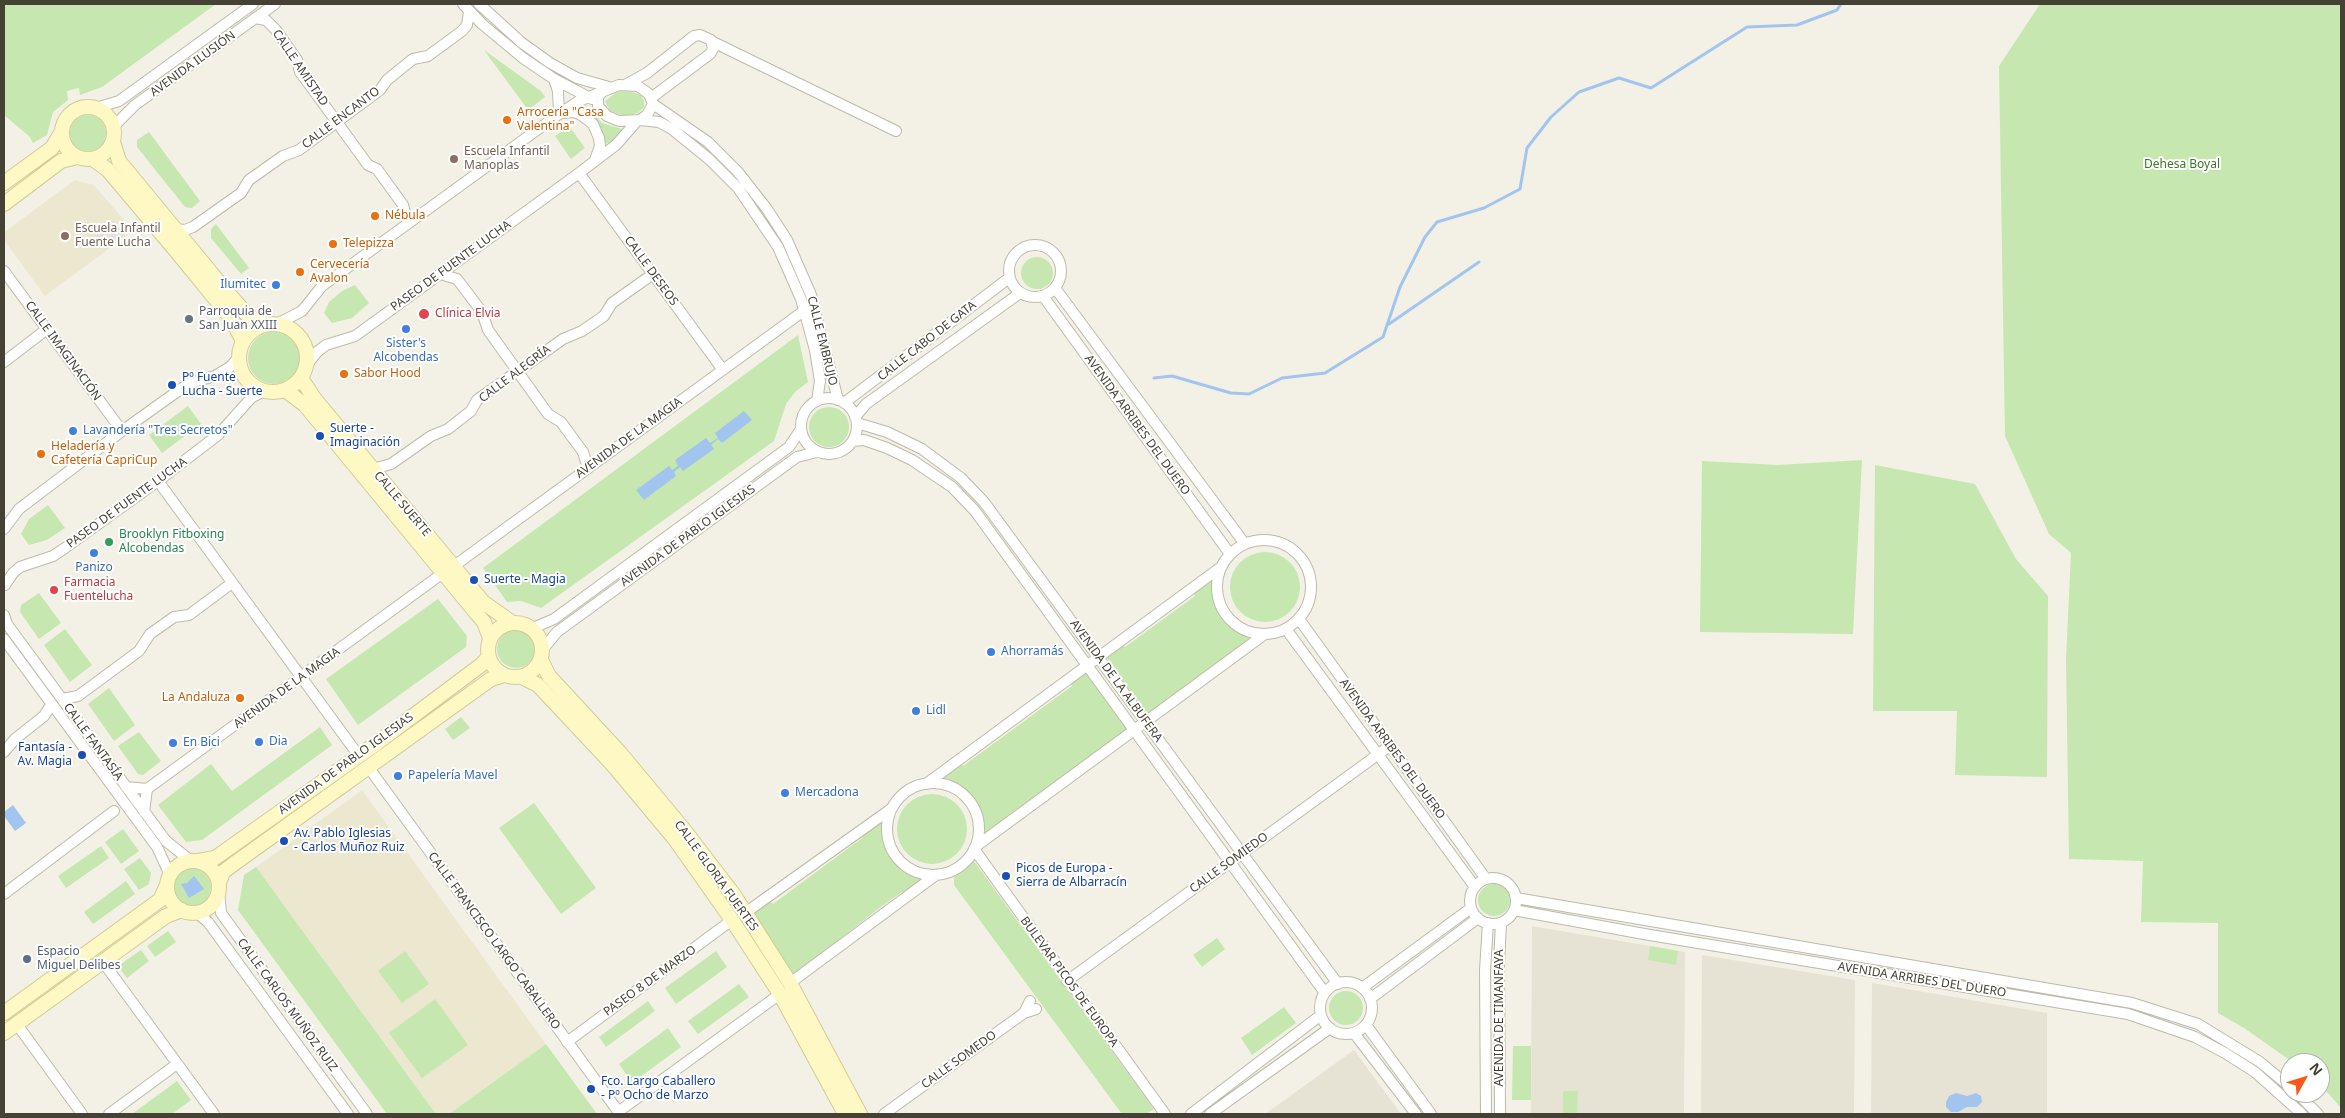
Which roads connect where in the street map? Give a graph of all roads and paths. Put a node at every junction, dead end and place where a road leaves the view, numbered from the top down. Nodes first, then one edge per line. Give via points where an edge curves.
1 (253, 4) edge
2 (275, 4) edge
3 (479, 4) edge
4 (466, 8) edge
5 (255, 18) junction
6 (713, 42) junction
7 (554, 79) junction
8 (627, 84) junction
9 (599, 94) junction
10 (652, 101) junction
11 (96, 108) junction
12 (559, 114) junction
13 (638, 120) junction
14 (337, 121) junction
15 (113, 127) junction
16 (896, 131) dead end
17 (61, 133) junction
18 (113, 142) junction
19 (77, 157) junction
20 (93, 159) junction
21 (595, 160) junction
22 (579, 173) junction
23 (4, 184) edge
24 (4, 204) edge
25 (408, 223) junction
26 (175, 229) junction
27 (4, 270) edge
28 (440, 274) junction
29 (653, 274) junction
30 (1009, 278) junction
31 (1055, 288) junction
32 (1020, 293) junction
33 (1043, 296) junction
34 (805, 310) junction
35 (272, 324) junction
36 (47, 329) junction
37 (243, 341) junction
38 (239, 357) junction
39 (4, 362) edge
40 (723, 370) junction
41 (304, 372) junction
42 (518, 372) junction
43 (285, 390) junction
44 (265, 391) junction
45 (817, 401) junction
46 (841, 401) junction
47 (856, 420) junction
48 (801, 429) junction
49 (122, 431) junction
50 (853, 441) junction
51 (816, 452) junction
52 (373, 468) junction
53 (588, 468) junction
54 (158, 481) junction
55 (4, 529) edge
56 (1245, 544) junction
57 (1230, 554) junction
58 (1221, 567) junction
59 (449, 570) junction
60 (4, 572) edge
61 (232, 583) junction
62 (4, 587) edge
63 (4, 615) edge
64 (1299, 620) junction
65 (511, 622) junction
66 (533, 628) junction
67 (1286, 629) junction
68 (1265, 634) junction
69 (490, 638) junction
70 (4, 640) edge
71 (542, 654) junction
72 (488, 656) junction
73 (1098, 657) junction
74 (1087, 665) junction
75 (504, 675) junction
76 (522, 676) junction
77 (301, 678) junction
78 (62, 700) junction
79 (51, 705) junction
80 (1146, 722) junction
81 (1135, 730) junction
82 (1390, 745) junction
83 (4, 752) edge
84 (1379, 754) junction
85 (358, 756) junction
86 (369, 768) junction
87 (926, 784) junction
88 (126, 788) junction
89 (147, 789) junction
90 (118, 794) junction
91 (891, 809) junction
92 (114, 811) junction
93 (144, 812) junction
94 (133, 816) junction
95 (974, 848) junction
96 (1242, 854) junction
97 (195, 861) junction
98 (1231, 862) junction
99 (936, 875) junction
100 (1486, 879) junction
101 (169, 880) junction
102 (219, 887) junction
103 (1475, 887) junction
104 (4, 894) edge
105 (1516, 898) junction
106 (1471, 908) junction
107 (182, 910) junction
108 (1514, 910) junction
109 (197, 913) junction
110 (745, 913) junction
111 (1478, 918) junction
112 (732, 920) junction
113 (1488, 923) junction
114 (1501, 923) junction
115 (103, 962) junction
116 (1067, 981) junction
117 (790, 983) junction
118 (1338, 984) junction
119 (1362, 988) junction
120 (1326, 992) junction
121 (780, 994) junction
122 (1370, 999) junction
123 (1033, 1005) dead end
124 (4, 1013) edge
125 (1321, 1015) junction
126 (16, 1024) junction
127 (1366, 1025) junction
128 (1330, 1028) junction
129 (4, 1033) edge
130 (1354, 1033) junction
131 (567, 1042) junction
132 (177, 1064) junction
133 (2280, 1079) edge
134 (2306, 1103) edge
135 (619, 1113) edge
136 (82, 1114) edge
137 (109, 1114) edge
138 (214, 1114) edge
139 (348, 1114) edge
140 (367, 1114) edge
141 (845, 1114) edge
142 (860, 1114) edge
143 (884, 1114) edge
144 (1165, 1114) edge
145 (1191, 1114) edge
146 (1210, 1114) edge
147 (1416, 1114) edge
148 (1431, 1114) edge
149 (1486, 1114) edge
150 (1500, 1114) edge
151 (2302, 1114) edge
152 (2318, 1114) edge

1 - 11 street, AVENIDA ILUSIÓN via 119,101
2 - 5 street, AVENIDA ILUSIÓN
3 - 9 street via 522,43
4 - 7 street via 502,42
4 - 14 street, CALLE ENCANTO via 467,25 462,32 428,56 413,59 380,90
5 - 14 street, CALLE AMISTAD via 266,20 276,30 297,60 300,72
5 - 15 street, AVENIDA ILUSIÓN via 135,105
6 - 8 street via 706,36 694,36 647,73
6 - 10 street via 714,49 710,54
6 - 16 street
7 - 9 street
7 - 12 street
8 - 9 street
8 - 10 street via 638,86
9 - 12 street
9 - 13 street via 602,111 612,119
10 - 13 street via 646,115
10 - 46 street, CALLE EMBRUJO via 708,142 738,172 787,240 811,295
11 - 15 main road via 109,117
11 - 17 main road via 72,111 62,124
12 - 21 street via 574,112 593,124 600,146
12 - 25 street
13 - 21 street, PASEO DE FUENTE LUCHA via 616,145
13 - 34 street, CALLE EMBRUJO via 659,122 672,130 709,159 738,188 778,247
14 - 25 street, CALLE AMISTAD via 403,205
14 - 26 street, CALLE ENCANTO via 300,150 282,156 250,180 241,193 193,227
15 - 18 main road
17 - 19 main road via 66,147
17 - 23 main road via 52,148
18 - 20 main road via 108,150
18 - 26 main road via 119,161
19 - 20 main road
19 - 24 main road via 61,161
20 - 37 main road via 108,170 177,252 231,318
21 - 22 street, PASEO DE FUENTE LUCHA
22 - 28 street, PASEO DE FUENTE LUCHA
22 - 29 street, CALLE DESEOS
25 - 35 street via 322,286 302,311
26 - 35 main road via 242,310
27 - 36 street, CALLE IMAGINACIÓN
28 - 41 street, PASEO DE FUENTE LUCHA via 355,336 326,345 316,352
28 - 42 street via 457,279 482,312 488,330
29 - 40 street, CALLE DESEOS
29 - 42 street, CALLE ALEGRÍA via 612,303 604,316 582,331 563,338
30 - 31 street via 1011,260 1016,253 1024,248 1041,246 1049,249 1060,263 1060,281
30 - 32 street
30 - 46 street, CALLE CABO DE GATA
31 - 33 street
31 - 56 street, AVENIDA ARRIBES DEL DUERO
32 - 33 street via 1027,297
32 - 47 street, CALLE CABO DE GATA via 866,404
33 - 57 street, AVENIDA ARRIBES DEL DUERO
34 - 40 street, AVENIDA DE LA MAGIA
34 - 45 street, CALLE EMBRUJO via 820,381
35 - 37 main road via 251,331
35 - 41 main road via 290,329 301,338 307,352
36 - 39 street
36 - 49 street, CALLE IMAGINACIÓN
37 - 38 main road
38 - 44 main road via 246,378
38 - 49 street via 215,376 178,391
40 - 53 street, AVENIDA DE LA MAGIA
41 - 43 main road
41 - 52 main road, CALLE SUERTE via 314,398
42 - 52 street, CALLE ALEGRÍA via 477,400 471,412 448,429 431,436 391,464
42 - 53 street via 548,414 560,422 583,452
43 - 44 main road
43 - 59 main road, CALLE SUERTE via 305,405
44 - 54 street, PASEO DE FUENTE LUCHA via 252,397 218,435
45 - 46 street via 824,398
45 - 48 street via 804,412
46 - 47 street
47 - 50 street
47 - 73 street, AVENIDA DE LA ALBUFERA via 922,449 961,478 1004,527
48 - 51 street via 809,446
48 - 66 street, AVENIDA DE PABLO IGLESIAS via 789,447 550,622
49 - 55 street via 18,509
50 - 51 street via 841,452
50 - 74 street, AVENIDA DE LA ALBUFERA via 864,440 887,448 912,460 952,487 994,534
51 - 71 street, AVENIDA DE PABLO IGLESIAS via 797,457 557,632
52 - 59 main road, CALLE SUERTE
53 - 59 street, AVENIDA DE LA MAGIA
54 - 61 street
54 - 62 street, PASEO DE FUENTE LUCHA via 53,556 20,567
56 - 57 street
56 - 64 street via 1260,539 1277,541 1303,559 1310,574 1312,590 1308,606
57 - 58 street
58 - 68 street via 1217,582 1225,612 1242,628
58 - 73 street
59 - 65 main road, CALLE SUERTE via 483,602
59 - 69 main road, CALLE SUERTE via 484,622
59 - 77 street, AVENIDA DE LA MAGIA
60 - 62 street
61 - 77 street
61 - 78 street via 189,615 174,617 150,634 139,651 78,696
63 - 78 street, CALLE FANTASÍA via 7,624
64 - 67 street
64 - 82 street, AVENIDA ARRIBES DEL DUERO
65 - 66 main road
65 - 69 main road via 499,627
66 - 71 main road via 539,635
67 - 68 street
67 - 84 street, AVENIDA ARRIBES DEL DUERO
68 - 80 street
69 - 72 main road
70 - 79 street, CALLE FANTASÍA
71 - 76 main road via 534,670
71 - 110 main road, CALLE GLORIA FUERTES via 549,676 621,754 684,830
72 - 75 main road
72 - 85 main road, AVENIDA DE PABLO IGLESIAS via 477,668
73 - 74 street
73 - 80 street, AVENIDA DE LA ALBUFERA
74 - 81 street, AVENIDA DE LA ALBUFERA
74 - 87 street
75 - 76 main road
75 - 86 main road, AVENIDA DE PABLO IGLESIAS via 491,679
76 - 112 main road, CALLE GLORIA FUERTES via 538,685 613,765 674,838
77 - 85 street
77 - 89 street, AVENIDA DE LA MAGIA
78 - 88 street, CALLE FANTASÍA
79 - 83 street via 44,716 15,738
79 - 90 street, CALLE FANTASÍA
80 - 81 street
80 - 96 street, AVENIDA DE LA ALBUFERA
81 - 95 street
81 - 98 street, AVENIDA DE LA ALBUFERA
82 - 84 street, CALLE SOMIEDO
82 - 100 street, AVENIDA ARRIBES DEL DUERO
84 - 96 street, CALLE SOMIEDO
84 - 103 street, AVENIDA ARRIBES DEL DUERO
85 - 97 main road, AVENIDA DE PABLO IGLESIAS via 225,852 215,858
86 - 102 main road, AVENIDA DE PABLO IGLESIAS via 223,872
86 - 131 street, CALLE FRANCISCO LARGO CABALLERO
87 - 91 street via 904,792
87 - 95 street via 953,788 973,807 978,834
88 - 89 street
88 - 93 street, CALLE FANTASÍA
89 - 93 street
90 - 92 street
90 - 94 street, CALLE FANTASÍA
91 - 99 street via 887,836 896,855 909,868 922,874
91 - 110 street
92 - 94 street
92 - 104 street
93 - 97 street, CALLE FANTASÍA via 166,841
94 - 101 street, CALLE FANTASÍA via 163,857
95 - 99 street via 959,866
95 - 116 street, BULEVAR PICOS DE EUROPA
96 - 98 street, CALLE SOMIEDO
96 - 118 street, AVENIDA DE LA ALBUFERA
97 - 101 main road via 183,863
97 - 102 main road via 215,873
98 - 116 street, CALLE SOMIEDO
98 - 120 street, AVENIDA DE LA ALBUFERA
99 - 117 street
100 - 103 street
100 - 105 street via 1506,881
101 - 107 main road via 171,900
101 - 124 main road via 160,900
102 - 109 main road via 212,906
102 - 140 street, CALLE CARLOS MUÑOZ RUIZ via 221,913
103 - 106 street
105 - 108 street
105 - 133 street, AVENIDA ARRIBES DEL DUERO via 2132,1003 2198,1024 2260,1062
106 - 111 street
106 - 119 street
107 - 109 main road
107 - 115 main road via 166,916
108 - 114 street
108 - 151 street, AVENIDA ARRIBES DEL DUERO via 2128,1014 2195,1037 2225,1053 2256,1072
109 - 139 street, CALLE CARLOS MUÑOZ RUIZ via 208,922
110 - 117 main road, CALLE GLORIA FUERTES
111 - 113 street
111 - 122 street
112 - 121 main road, CALLE GLORIA FUERTES
112 - 131 street, PASEO 8 DE MARZO
113 - 114 street
113 - 149 street, AVENIDA DE TIMANFAYA via 1485,970
114 - 150 street, AVENIDA DE TIMANFAYA via 1498,964
115 - 126 main road
115 - 132 street
116 - 144 street, BULEVAR PICOS DE EUROPA
117 - 142 main road, CALLE GLORIA FUERTES
118 - 119 street via 1346,982
118 - 120 street
119 - 122 street
120 - 125 street
121 - 135 street
121 - 141 main road, CALLE GLORIA FUERTES
122 - 127 street via 1372,1013
123 - 143 street, CALLE SOMEDO
125 - 128 street
125 - 145 street
126 - 129 main road
126 - 136 street
127 - 130 street
127 - 148 street
128 - 130 street
128 - 146 street
130 - 147 street
131 - 135 street, CALLE FRANCISCO LARGO CABALLERO
132 - 137 street
132 - 138 street
134 - 152 street

